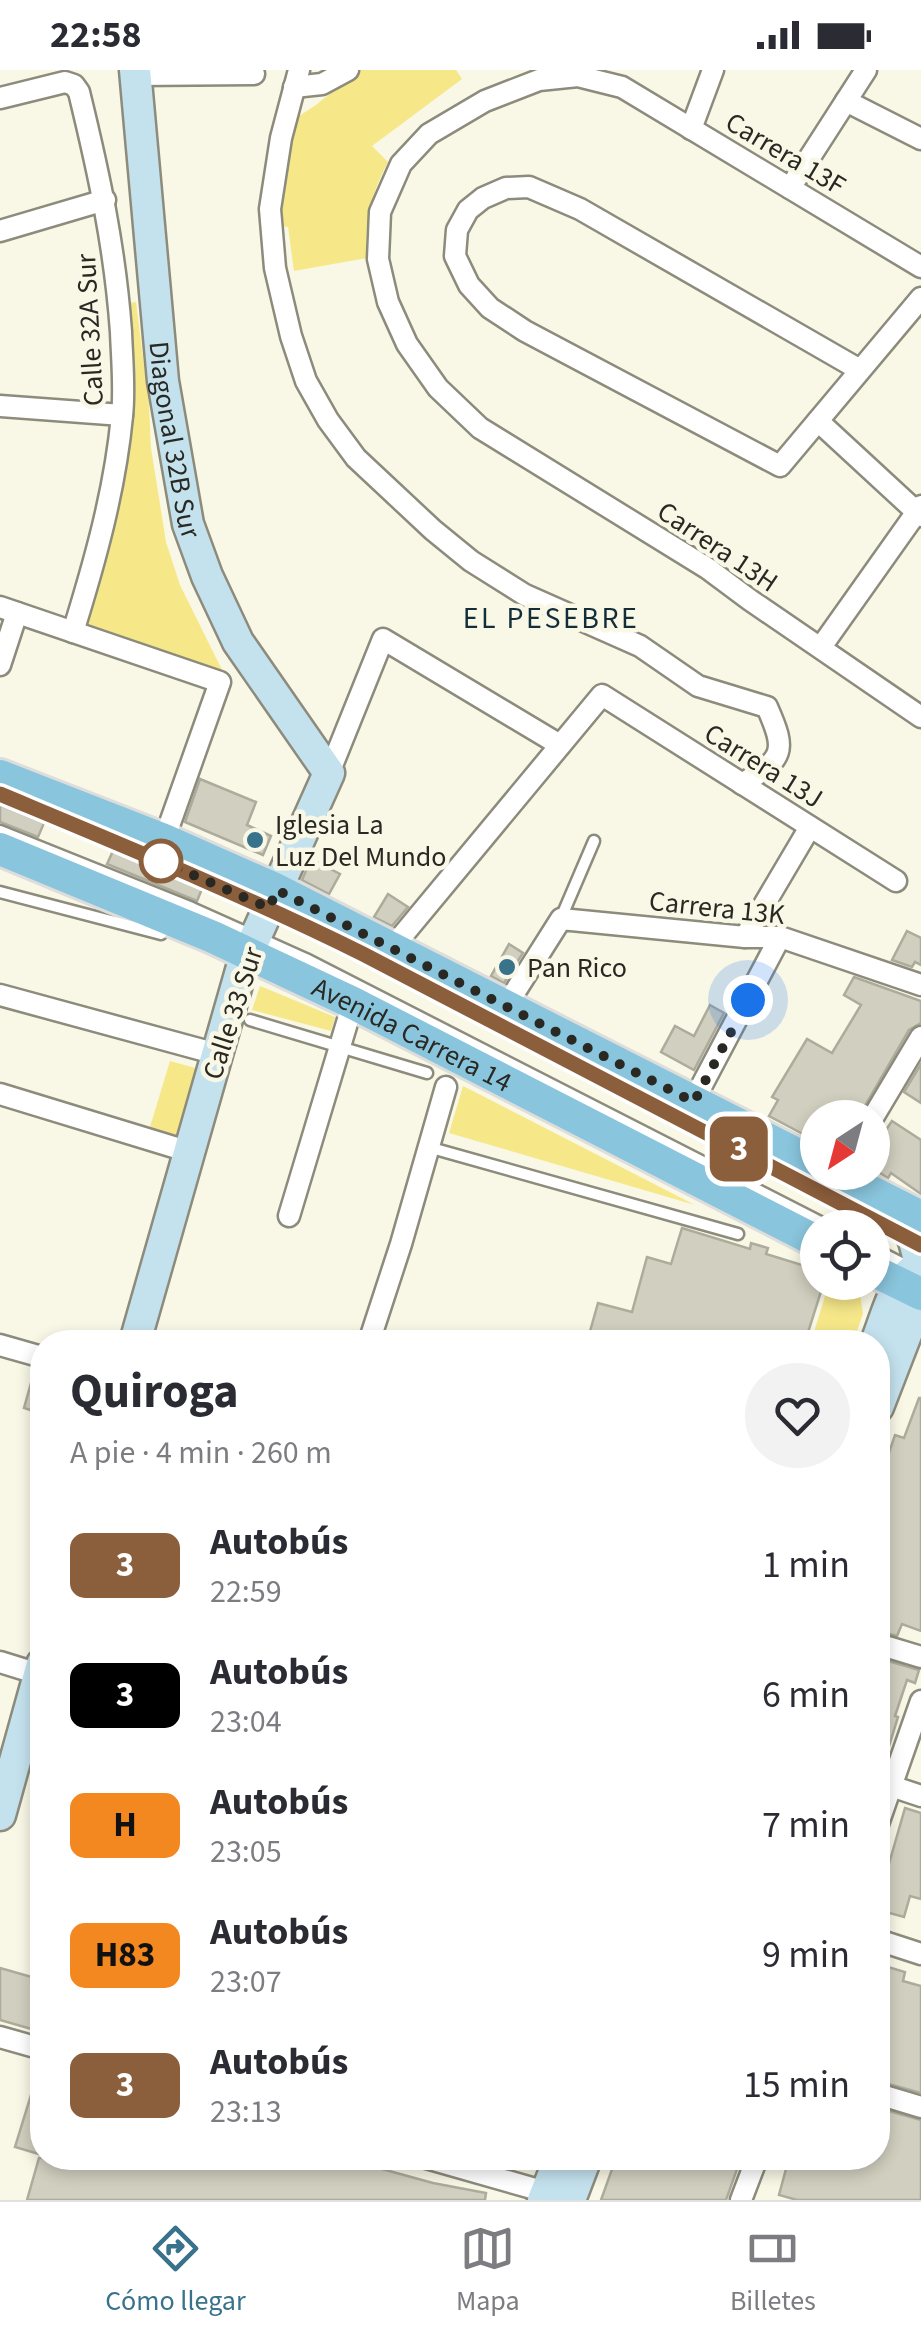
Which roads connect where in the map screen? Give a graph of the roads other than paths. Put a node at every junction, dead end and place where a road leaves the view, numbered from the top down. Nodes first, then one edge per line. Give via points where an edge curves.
1 (348, 70) edge
2 (713, 70) edge
3 (866, 70) edge
4 (135, 72) edge
5 (254, 74) dead end
6 (297, 78) edge
7 (0, 98) edge
8 (846, 101) junction
9 (691, 129) junction
10 (921, 139) edge
11 (790, 188) junction
12 (105, 200) junction
13 (0, 230) edge
14 (921, 266) edge
15 (921, 298) edge
16 (860, 370) junction
17 (0, 406) edge
18 (122, 416) junction
19 (818, 421) junction
20 (480, 428) joint
21 (920, 511) edge
22 (8, 610) edge
23 (73, 632) junction
24 (821, 647) junction
25 (0, 665) edge
26 (921, 717) edge
27 (560, 745) junction
28 (330, 773) junction
29 (0, 776) edge
30 (742, 784) junction
31 (0, 794) edge
32 (810, 827) junction
33 (0, 830) edge
34 (164, 840) junction
35 (594, 841) dead end
36 (0, 848) edge
37 (896, 882) dead end
38 (0, 892) edge
39 (273, 899) junction
40 (561, 919) junction
41 (161, 934) dead end
42 (746, 937) junction
43 (780, 937) junction
44 (252, 944) junction
45 (392, 948) junction
46 (921, 985) edge
47 (0, 994) edge
48 (353, 1003) junction
49 (506, 1006) junction
50 (250, 1020) dead end
51 (921, 1037) edge
52 (340, 1047) junction
53 (217, 1054) junction
54 (427, 1073) dead end
55 (446, 1088) dead end
56 (0, 1094) edge
57 (883, 1100) edge
58 (694, 1102) junction
59 (428, 1147) junction
60 (190, 1152) junction
61 (800, 1156) edge
62 (848, 1190) edge
63 (800, 1212) edge
64 (289, 1216) dead end
65 (800, 1233) edge
66 (738, 1234) dead end
67 (913, 1261) edge
68 (139, 1330) edge
69 (372, 1330) edge
70 (881, 1330) edge
71 (0, 1345) edge
72 (30, 1354) edge
73 (890, 1357) edge
74 (890, 1648) edge
75 (921, 1657) edge
76 (0, 1662) edge
77 (30, 1668) edge
78 (921, 1701) edge
79 (30, 1712) edge
80 (891, 1786) junction
81 (890, 1789) edge
82 (921, 1796) edge
83 (0, 1815) edge
84 (890, 1944) edge
85 (921, 1954) edge
86 (0, 2037) edge
87 (30, 2046) edge
88 (890, 2098) edge
89 (921, 2107) edge
90 (465, 2170) edge
91 (558, 2170) edge
92 (576, 2170) edge
93 (755, 2170) edge
94 (553, 2197) edge
95 (749, 2198) edge

1 - 6 street via 322,84
2 - 9 street
3 - 8 street
4 - 5 street
4 - 28 street, Diagonal 32B Sur via 163,381 188,524 238,642
6 - 30 street via 270,208 275,268 290,336 328,420 356,458 471,561 525,595 640,646 698,686 766,707 780,735 778,754
7 - 12 street, Calle 32A Sur via 74,85
8 - 10 street
8 - 11 street
9 - 11 street, Carrera 13F
9 - 20 street, Carrera 13F via 622,87 578,76 539,80 428,134 401,164 380,212 378,259 388,302 438,388
11 - 14 street, Carrera 13F
12 - 13 street
12 - 18 street, Calle 32A Sur via 117,274
15 - 16 street
16 - 19 street
16 - 19 street via 580,209 529,187 483,198 456,230 455,256 469,286 525,332 780,466
17 - 18 street
18 - 23 street, Calle 32A Sur via 102,538
19 - 21 street
20 - 24 street, Carrera 13H
21 - 24 street
22 - 23 street
22 - 25 street
23 - 34 street via 220,682
24 - 26 street, Carrera 13H
27 - 28 street, Calle 33 Sur via 383,640
27 - 30 street, Carrera 13J via 602,695
27 - 45 street
28 - 39 street, Calle 33 Sur
29 - 34 main road
30 - 32 street, Carrera 13J
31 - 39 lane
32 - 37 street, Carrera 13J
32 - 42 street
33 - 44 lane via 192,908
34 - 39 main road
35 - 40 lane
36 - 44 main road, Avenida Carrera 14
38 - 41 lane
39 - 44 street, Calle 33 Sur
39 - 45 main road
39 - 67 lane
40 - 42 street, Carrera 13K
40 - 49 street
42 - 43 street, Carrera 13K
43 - 46 street, Carrera 13K
43 - 58 street
44 - 48 main road, Avenida Carrera 14
44 - 53 street, Calle 33 Sur
44 - 63 lane via 372,992
45 - 49 main road
47 - 53 street
48 - 52 street
48 - 65 main road, Avenida Carrera 14
49 - 58 main road
50 - 52 lane
51 - 57 street
52 - 54 lane
52 - 64 street
53 - 60 street, Calle 33 Sur
55 - 59 street
56 - 60 street
58 - 61 main road
59 - 66 lane
59 - 69 street
60 - 68 street, Calle 33 Sur
62 - 67 main road
67 - 70 street
67 - 73 street
71 - 72 street
74 - 75 street
76 - 77 street
78 - 80 street
79 - 83 street
80 - 81 street
80 - 82 street
84 - 85 street
86 - 87 street
88 - 89 street
90 - 94 street
91 - 94 street
92 - 94 street
93 - 95 street

